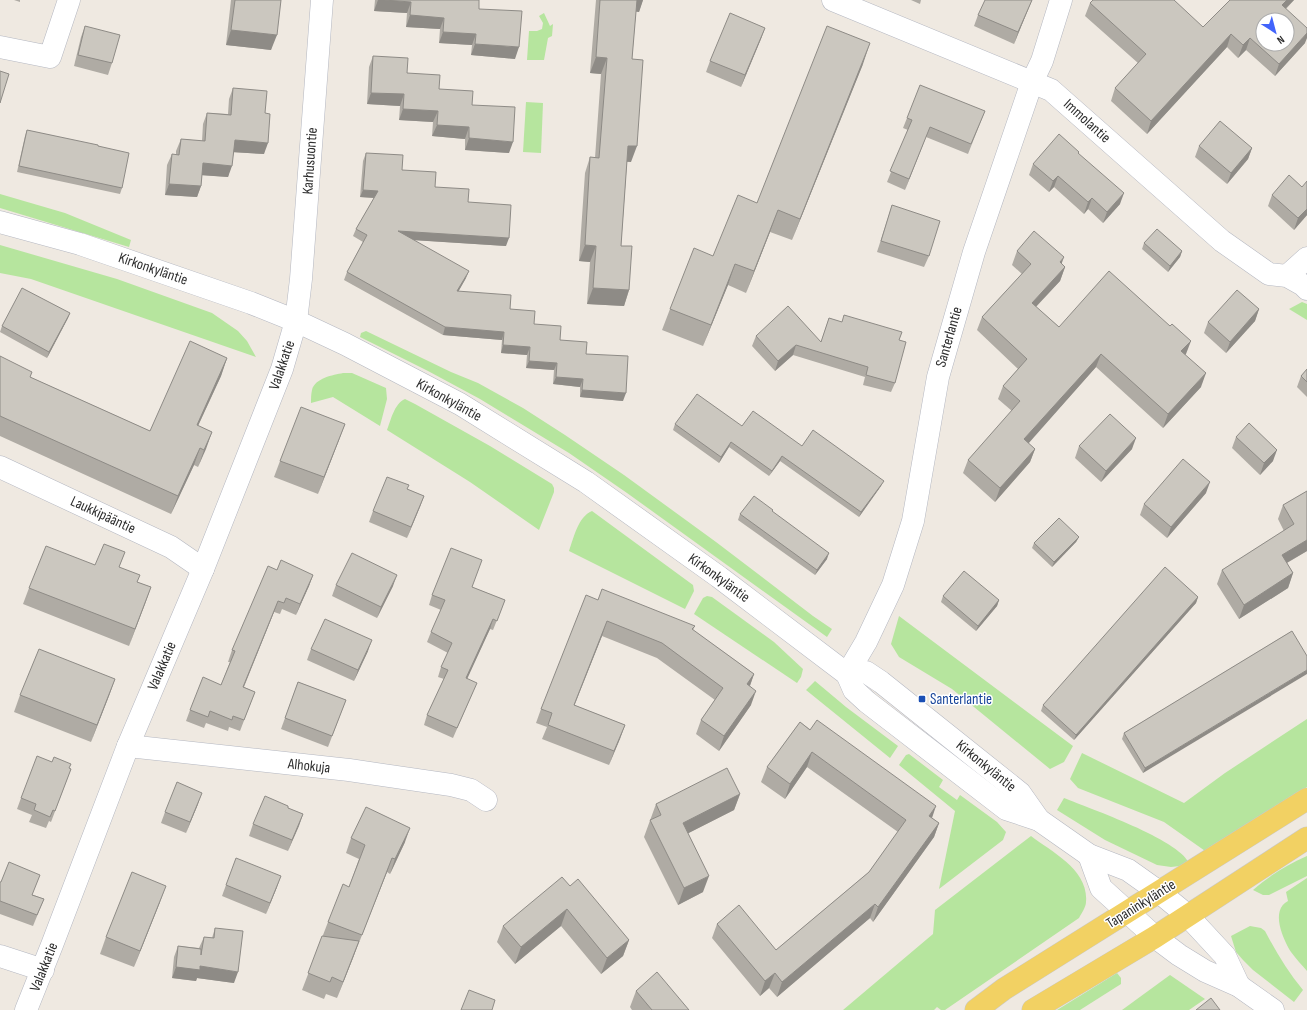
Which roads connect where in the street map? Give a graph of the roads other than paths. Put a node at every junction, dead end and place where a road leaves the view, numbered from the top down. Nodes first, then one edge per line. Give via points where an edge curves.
1 (69, 0) edge
2 (322, 0) edge
3 (834, 0) edge
4 (1061, 0) edge
5 (0, 46) edge
6 (1032, 82) junction
7 (0, 222) edge
8 (1307, 258) edge
9 (1287, 276) junction
10 (1307, 289) edge
11 (296, 321) junction
12 (0, 467) edge
13 (203, 569) junction
14 (847, 674) junction
15 (128, 746) junction
16 (1307, 799) edge
17 (486, 800) dead end
18 (1307, 838) edge
19 (1089, 855) junction
20 (1159, 892) junction
21 (1127, 912) junction
22 (1188, 915) junction
23 (1155, 937) junction
24 (0, 956) edge
25 (43, 970) junction
26 (1239, 986) junction
27 (26, 1010) edge
28 (976, 1010) edge
29 (1033, 1010) edge
30 (1273, 1010) edge

1 - 5 street via 50,57
2 - 11 street, Karhusuontie via 302,279
3 - 6 street, Immolantie
4 - 6 street, Santerlantie via 1042,61
6 - 9 street, Immolantie via 1051,90 1222,241 1270,274
6 - 14 street, Santerlantie via 974,252 938,377 913,521 893,585
7 - 11 street, Kirkonkyläntie via 80,244
8 - 9 street
9 - 10 street
11 - 13 street, Valakkatie via 284,365
11 - 14 street, Kirkonkyläntie via 346,344 460,404 586,482 719,577
12 - 13 street, Laukkipääntie via 172,547
13 - 15 street, Valakkatie
14 - 19 street, Kirkonkyläntie via 866,672 881,682 1020,793 1039,820
15 - 17 street, Alhokuja via 349,770 450,785 471,790
15 - 25 street, Valakkatie
16 - 20 main road, Tapaninkyläntie
18 - 22 main road
19 - 20 street, Kirkonkyläntie via 1128,870
19 - 21 street, Kirkonkyläntie via 1101,888
20 - 21 main road, Tapaninkyläntie
20 - 22 street, Kirkonkyläntie
21 - 23 street, Kirkonkyläntie
21 - 28 main road, Tapaninkyläntie via 1004,989
22 - 23 main road
22 - 26 street, Kirkonkyläntie via 1225,956
23 - 26 street, Kirkonkyläntie via 1205,971
23 - 29 main road
24 - 25 street
25 - 27 street, Valakkatie
26 - 30 street, Kirkonkyläntie

